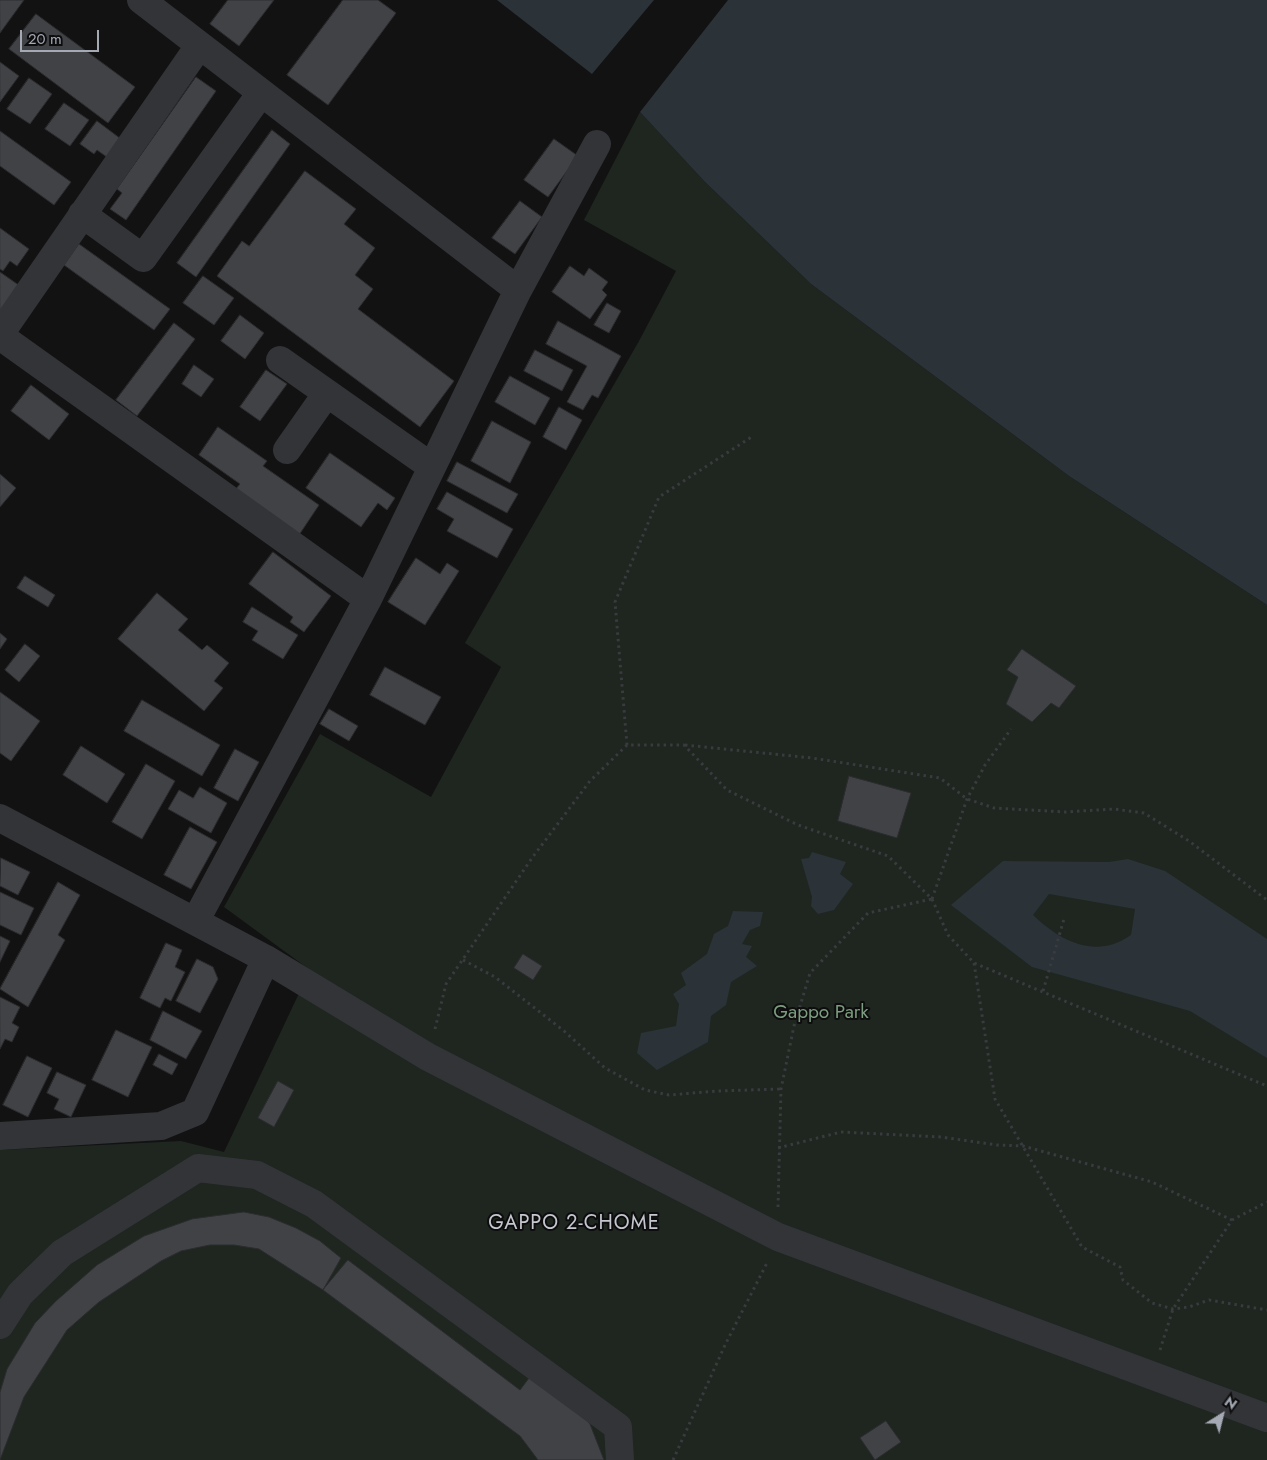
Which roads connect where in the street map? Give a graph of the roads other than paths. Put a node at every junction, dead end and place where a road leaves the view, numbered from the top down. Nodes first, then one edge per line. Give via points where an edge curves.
1 (141, 0) edge
2 (199, 46) junction
3 (261, 93) junction
4 (597, 144) dead end
5 (82, 214) junction
6 (518, 290) junction
7 (0, 335) edge
8 (280, 360) dead end
9 (327, 393) junction
10 (287, 450) dead end
11 (432, 467) junction
12 (368, 599) junction
13 (0, 818) edge
14 (196, 920) junction
15 (266, 959) junction
16 (0, 1136) edge
17 (0, 1325) edge
18 (1267, 1418) edge
19 (620, 1460) edge

1 - 2 street
2 - 3 street
2 - 5 street
3 - 5 street via 143,258
3 - 6 street
4 - 6 street
5 - 7 street
6 - 11 street
7 - 12 street
8 - 9 street
9 - 10 street
9 - 11 street
11 - 12 street
12 - 14 street
13 - 14 street
14 - 15 street
15 - 16 street via 195,1112 161,1126
15 - 18 street via 428,1057 778,1237
17 - 19 street via 20,1294 62,1253 198,1168 257,1175 314,1204 618,1427

